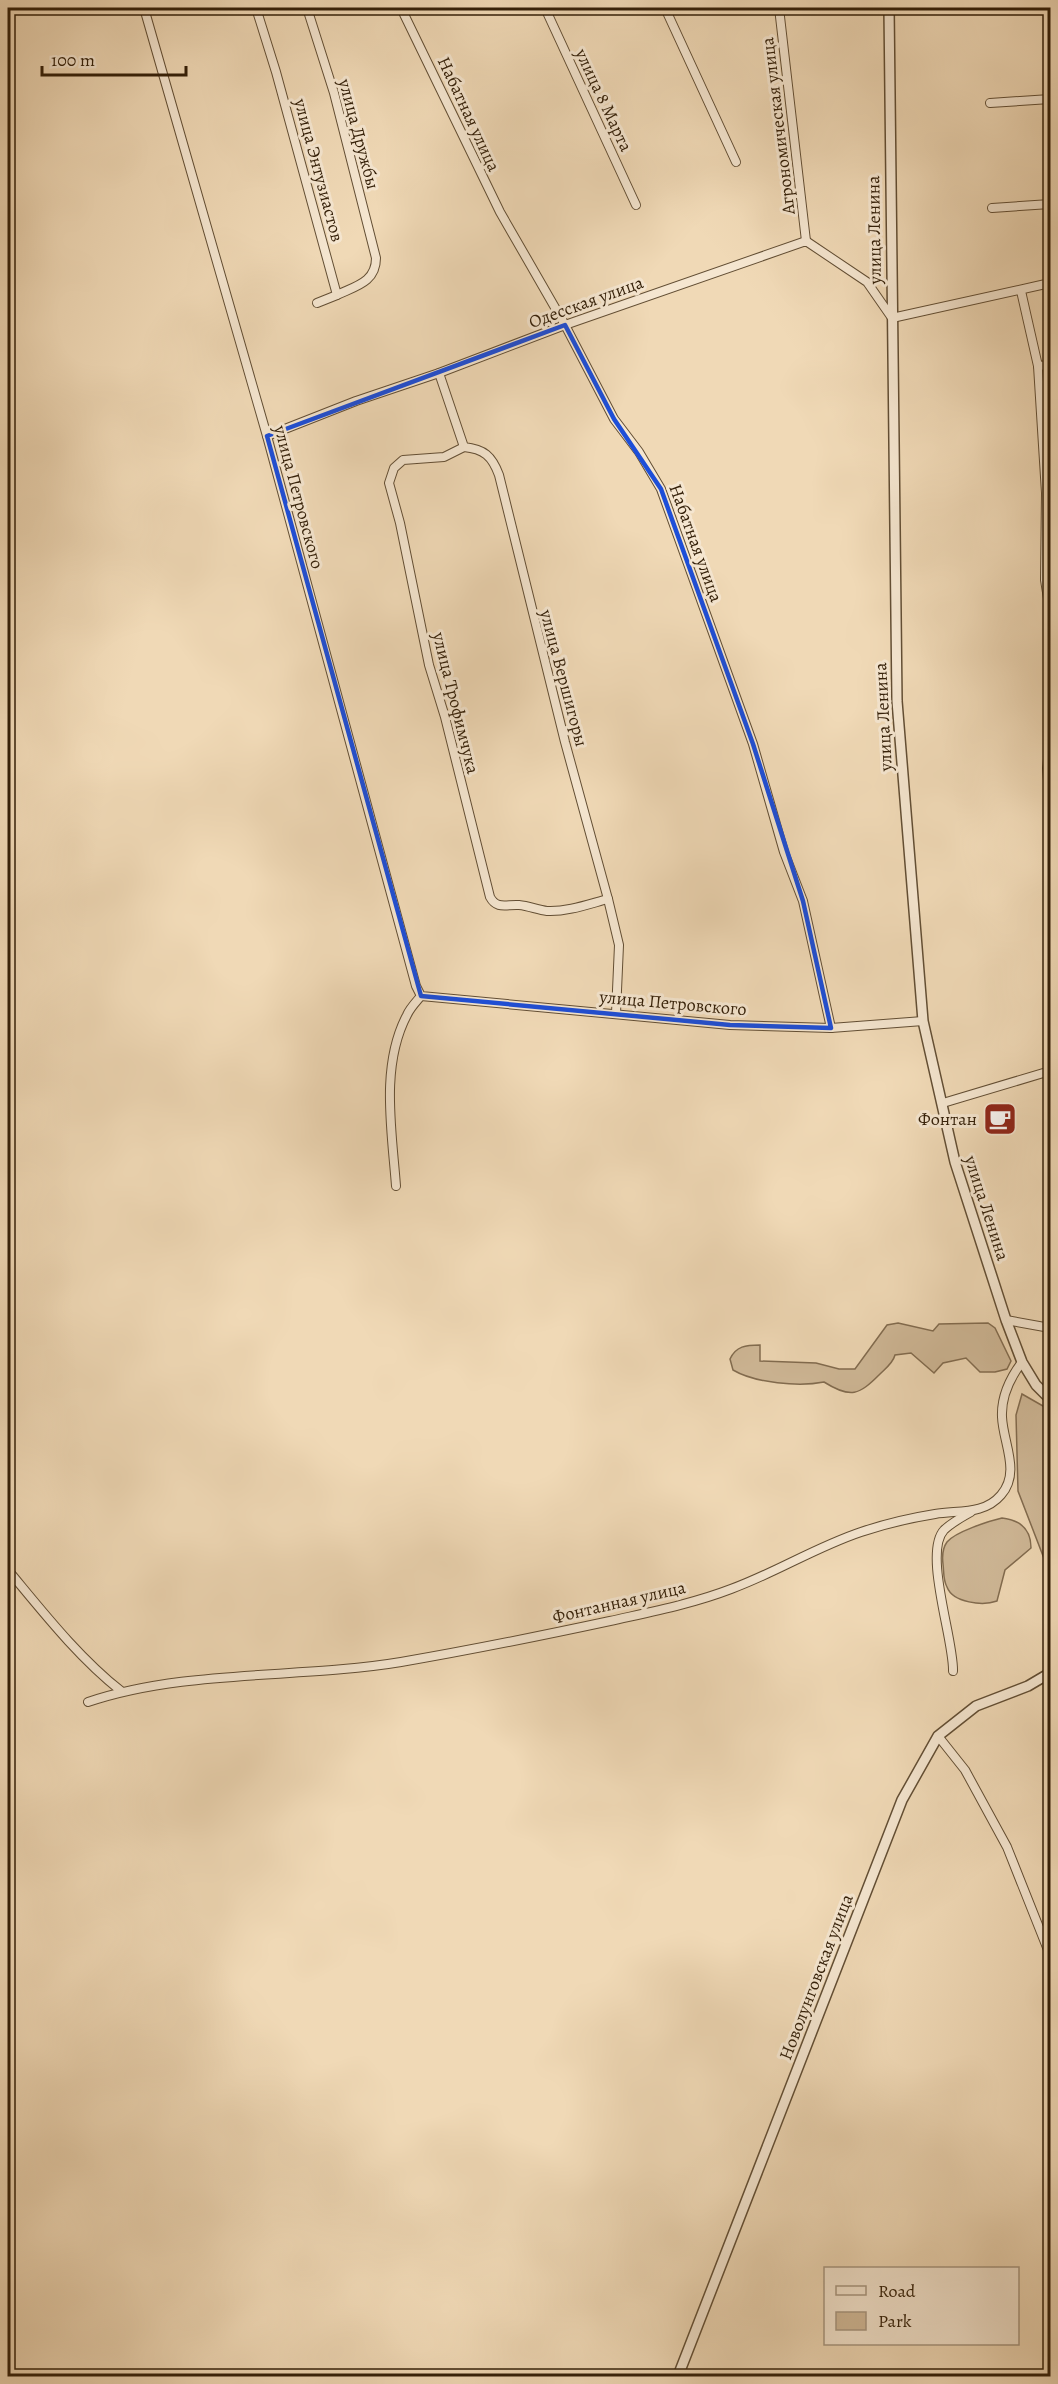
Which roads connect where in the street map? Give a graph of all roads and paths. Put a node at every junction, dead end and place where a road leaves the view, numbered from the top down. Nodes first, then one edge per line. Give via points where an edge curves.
1 (144, 8) edge
2 (256, 8) edge
3 (307, 8) edge
4 (401, 8) edge
5 (545, 8) edge
6 (665, 8) edge
7 (779, 8) edge
8 (889, 8) edge
9 (1050, 99) edge
10 (990, 103) dead end
11 (736, 162) dead end
12 (1050, 204) edge
13 (636, 205) dead end
14 (992, 208) dead end
15 (806, 241) junction
16 (1050, 283) edge
17 (1021, 291) junction
18 (337, 295) junction
19 (316, 303) dead end
20 (892, 318) junction
21 (565, 325) junction
22 (1050, 365) edge
23 (1038, 366) junction
24 (439, 373) junction
25 (267, 436) junction
26 (464, 447) junction
27 (1050, 611) edge
28 (1050, 742) edge
29 (1050, 805) edge
30 (608, 899) junction
31 (421, 996) junction
32 (616, 1013) junction
33 (923, 1021) junction
34 (831, 1028) junction
35 (1050, 1071) edge
36 (943, 1103) junction
37 (396, 1186) dead end
38 (1006, 1320) junction
39 (1050, 1328) edge
40 (1022, 1362) junction
41 (1050, 1399) edge
42 (972, 1511) junction
43 (943, 1513) junction
44 (943, 1531) junction
45 (8, 1570) edge
46 (953, 1671) dead end
47 (1050, 1673) edge
48 (121, 1691) junction
49 (88, 1702) dead end
50 (938, 1736) junction
51 (1050, 1955) edge
52 (678, 2376) edge

1 - 25 street, улица Петровского
2 - 18 street, улица Энтузиастов
3 - 18 street, улица Дружбы via 334,93 376,258 376,269 363,283
4 - 21 street, Набатная улица via 491,194
5 - 13 street, улица 8 Марта
6 - 11 street
7 - 15 street, Агрономическая улица
8 - 20 street, улица Ленина
9 - 10 street
12 - 14 street
15 - 20 street via 867,282
15 - 21 street, Одесская улица
16 - 17 street
17 - 20 street
17 - 23 street
18 - 19 street
20 - 33 street, улица Ленина via 897,701
21 - 24 street, Одесская улица
21 - 34 street, Набатная улица via 614,418 661,489 753,744 784,852 803,901
22 - 23 street
23 - 27 street
24 - 25 street, Одесская улица via 356,400
24 - 26 street
25 - 31 street, улица Петровского
26 - 30 street, улица Вершигоры via 485,452 493,459 499,475
26 - 30 street, улица Трофимчука via 444,457 403,460 394,468 389,483 429,665 490,897 500,906 517,904 544,911
28 - 29 street
30 - 32 street, улица Вершигоры via 619,945
31 - 32 street, улица Петровского
31 - 37 street via 407,1013 395,1044 391,1074
32 - 34 street, улица Петровского via 730,1024
33 - 34 street, улица Петровского
33 - 36 street, улица Ленина
35 - 36 street
36 - 38 street, улица Ленина via 955,1162
38 - 39 street
38 - 40 street, улица Ленина
40 - 41 street, улица Ленина via 1036,1386
40 - 42 street, Фонтанная улица via 1011,1376 1004,1397 1002,1416 1011,1464 1007,1486 991,1505
42 - 43 street, Фонтанная улица
42 - 44 street
43 - 44 street
43 - 48 street, Фонтанная улица via 858,1533 731,1589 676,1606 560,1632 396,1662
44 - 46 street via 938,1546 938,1573
45 - 48 street via 55,1626
47 - 50 street, Новолунговская улица via 976,1706
48 - 49 street, Фонтанная улица
50 - 51 street via 965,1770 1007,1847
50 - 52 street, Новолунговская улица via 902,1800

